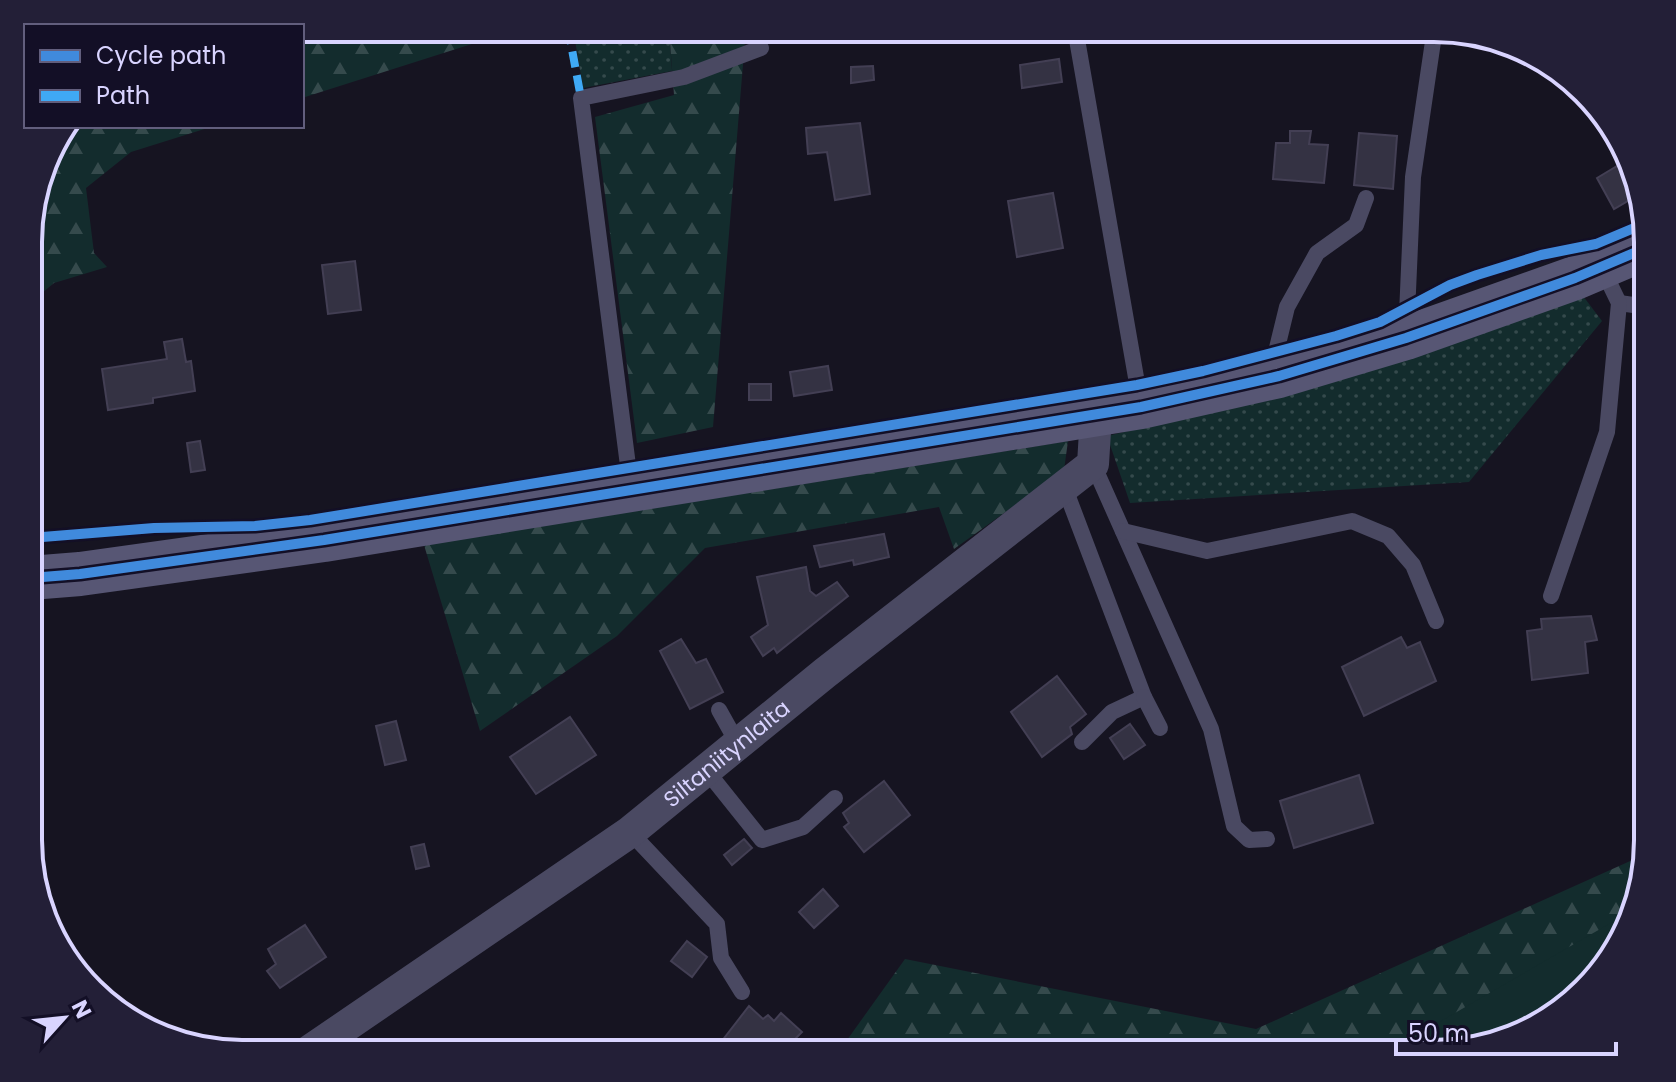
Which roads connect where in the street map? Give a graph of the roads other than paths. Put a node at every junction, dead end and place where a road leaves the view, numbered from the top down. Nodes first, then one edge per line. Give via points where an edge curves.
1 (1077, 42) edge
2 (1433, 42) edge
3 (761, 48) dead end
4 (1366, 198) dead end
5 (1634, 261) edge
6 (1611, 285) junction
7 (1634, 299) edge
8 (1406, 338) junction
9 (1279, 376) junction
10 (1141, 407) junction
11 (1096, 415) junction
12 (1093, 464) junction
13 (1064, 486) junction
14 (631, 490) junction
15 (1123, 531) junction
16 (42, 577) edge
17 (1551, 596) dead end
18 (1436, 621) dead end
19 (1144, 697) junction
20 (719, 710) dead end
21 (1160, 728) dead end
22 (1082, 742) dead end
23 (738, 744) junction
24 (706, 770) junction
25 (835, 798) dead end
26 (630, 832) junction
27 (1267, 839) dead end
28 (742, 992) dead end
29 (325, 1040) edge

1 - 10 lane
2 - 8 lane via 1413,177
3 - 14 lane via 684,77 581,98
4 - 9 lane via 1356,225 1317,253 1287,307 1276,352
5 - 6 street
6 - 7 lane
6 - 8 street
6 - 17 lane via 1607,432
8 - 9 street
9 - 10 street
10 - 11 street
11 - 12 street
11 - 14 street
12 - 13 street, Siltaniitynlaita
12 - 15 lane
13 - 19 lane
13 - 23 street, Siltaniitynlaita
14 - 16 street via 324,540
15 - 18 lane via 1207,551 1352,521 1388,536 1413,565
15 - 27 lane via 1211,729 1234,826 1249,840
19 - 21 lane
19 - 22 lane via 1112,712
20 - 23 lane
23 - 24 street, Siltaniitynlaita
24 - 25 lane via 762,840 803,827
24 - 26 street, Siltaniitynlaita
26 - 28 lane via 717,924 721,958
26 - 29 street, Siltaniitynlaita

